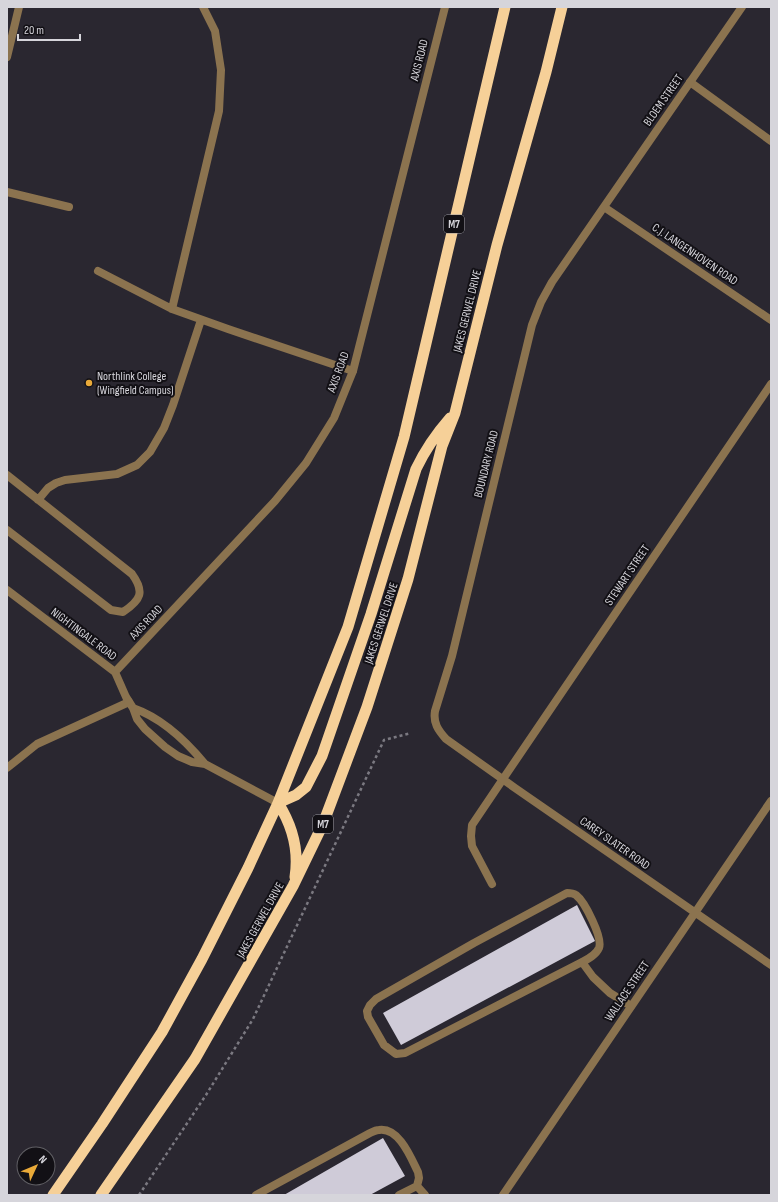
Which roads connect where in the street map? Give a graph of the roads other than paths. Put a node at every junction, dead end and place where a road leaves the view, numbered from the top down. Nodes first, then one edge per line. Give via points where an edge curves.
1 (20, 7) edge
2 (203, 7) edge
3 (445, 7) edge
4 (562, 7) edge
5 (742, 7) edge
6 (505, 8) edge
7 (7, 57) edge
8 (690, 82) junction
9 (771, 141) edge
10 (7, 192) edge
11 (69, 207) dead end
12 (604, 207) junction
13 (98, 271) dead end
14 (172, 309) junction
15 (200, 320) junction
16 (771, 320) edge
17 (353, 371) junction
18 (771, 384) edge
19 (454, 412) junction
20 (7, 475) edge
21 (38, 500) junction
22 (7, 530) edge
23 (7, 590) edge
24 (116, 672) junction
25 (131, 705) junction
26 (446, 739) joint
27 (205, 764) junction
28 (7, 768) edge
29 (503, 779) junction
30 (771, 801) edge
31 (278, 803) junction
32 (492, 884) dead end
33 (293, 886) junction
34 (695, 912) junction
35 (582, 962) junction
36 (771, 964) edge
37 (631, 1006) junction
38 (418, 1186) junction
39 (52, 1195) edge
40 (101, 1195) edge
41 (256, 1195) edge
42 (400, 1195) edge
43 (425, 1195) edge
44 (503, 1195) edge

1 - 7 street
2 - 14 street via 215,31 221,70 219,111
3 - 17 street, AXIS ROAD
4 - 19 highway, JAKES GERWEL DRIVE / M7
5 - 8 street, BLOEM STREET
6 - 31 highway, M7 via 404,437 348,627
8 - 9 street
8 - 12 street, BLOEM STREET
10 - 11 street
12 - 16 street, C.J. LANGENHOVEN ROAD
12 - 26 street, BOUNDARY ROAD via 552,282 532,325 452,656 435,711 434,720 438,731
13 - 14 street
14 - 15 street
15 - 17 street
15 - 21 street via 173,405 164,428 150,452 137,465 117,474 56,483
17 - 24 street, AXIS ROAD via 334,418 306,464 275,501
18 - 29 street, STEWART STREET
19 - 31 highway via 430,442 416,469 371,614 322,756 306,787
19 - 33 highway, JAKES GERWEL DRIVE / M7 via 442,446 408,579 367,707 323,824
20 - 21 street
21 - 22 street via 132,574 139,584 140,594 134,605 123,612 111,610
23 - 24 street, NIGHTINGALE ROAD
24 - 25 street, NIGHTINGALE ROAD
25 - 27 street, NIGHTINGALE ROAD via 174,733
25 - 27 street, NIGHTINGALE ROAD via 145,729 165,747 192,762
25 - 28 street via 37,744
26 - 29 street, CAREY SLATER ROAD
27 - 31 street, NIGHTINGALE ROAD
29 - 32 street, STEWART STREET via 472,825 472,846
29 - 34 street, CAREY SLATER ROAD
30 - 34 street, WALLACE STREET
31 - 33 highway via 295,842
31 - 39 highway, M7 via 248,868 162,1032
33 - 40 highway, JAKES GERWEL DRIVE / M7 via 195,1059
34 - 36 street, CAREY SLATER ROAD
34 - 37 street, WALLACE STREET
35 - 35 street via 405,1053 396,1054 384,1044 368,1017 367,1010 376,999 567,893 572,893 581,901 599,938 599,948 594,955
35 - 37 street via 610,993
37 - 44 street, WALLACE STREET
38 - 41 street via 418,1172 398,1137 379,1129
38 - 42 street
38 - 43 street

